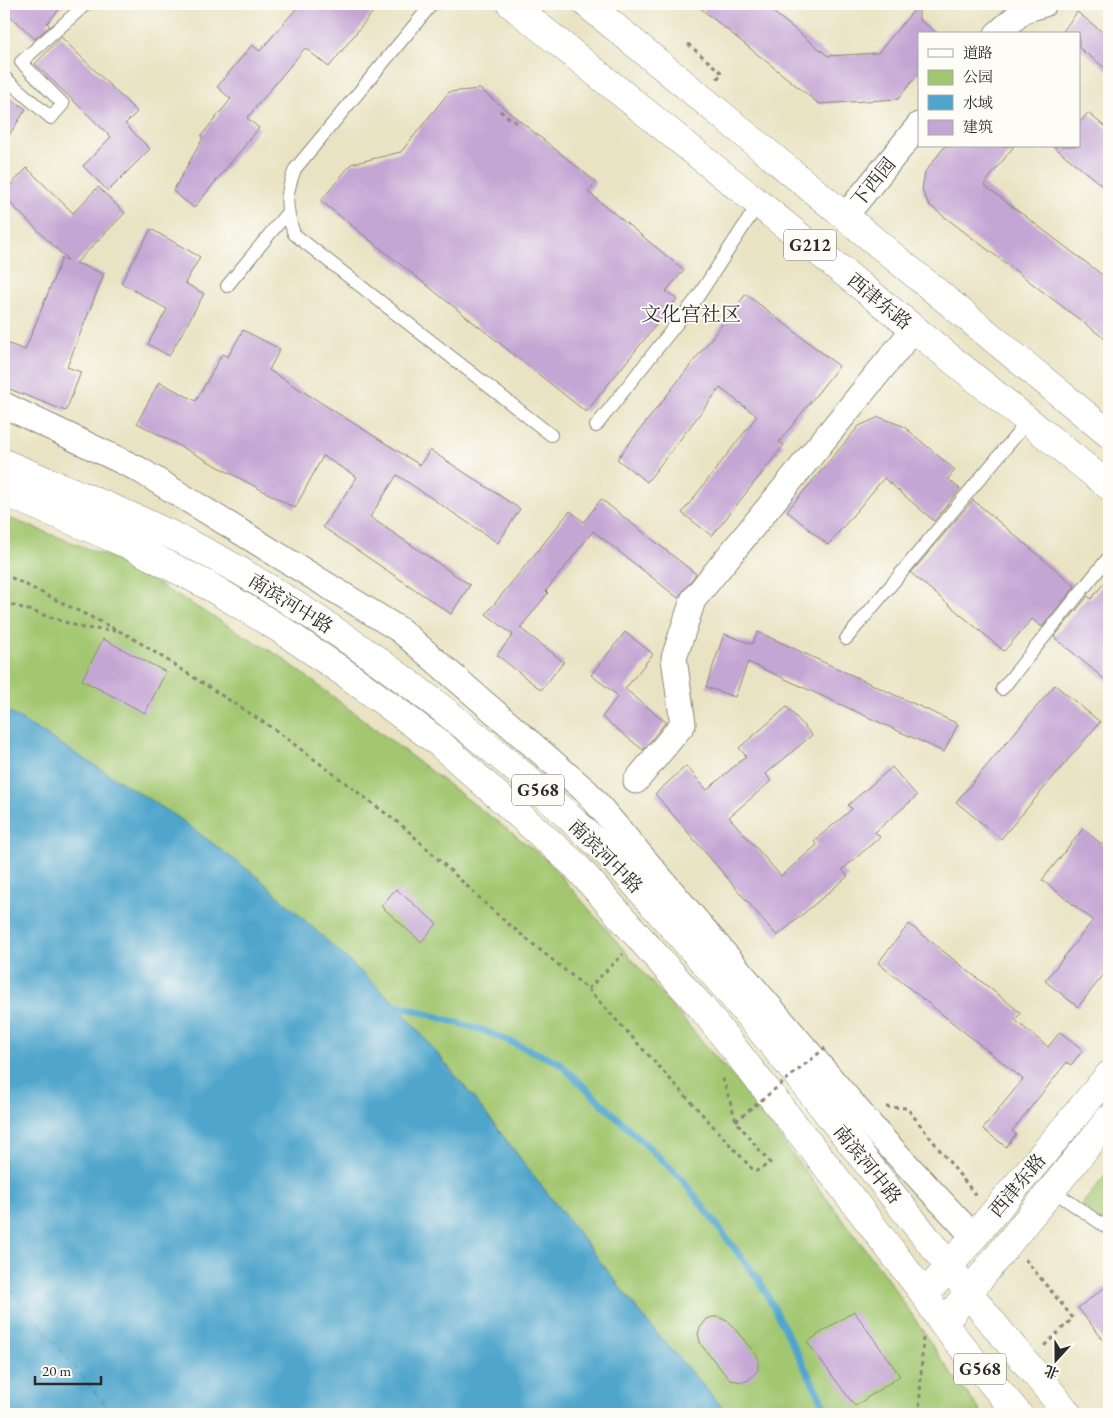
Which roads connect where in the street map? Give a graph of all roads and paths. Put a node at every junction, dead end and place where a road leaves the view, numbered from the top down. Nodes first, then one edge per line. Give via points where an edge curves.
1 (86, 4) edge
2 (432, 4) edge
3 (511, 4) edge
4 (587, 4) edge
5 (1044, 4) edge
6 (999, 32) edge
7 (688, 44) dead end
8 (722, 73) dead end
9 (4, 77) edge
10 (500, 111) dead end
11 (518, 124) dead end
12 (918, 126) edge
13 (759, 203) junction
14 (286, 213) junction
15 (846, 215) junction
16 (226, 286) dead end
17 (914, 328) junction
18 (4, 405) edge
19 (1028, 421) junction
20 (596, 426) dead end
21 (1109, 434) edge
22 (551, 435) dead end
23 (4, 463) edge
24 (1109, 486) edge
25 (4, 492) edge
26 (1109, 557) edge
27 (4, 574) edge
28 (4, 602) edge
29 (120, 631) junction
30 (846, 639) dead end
31 (1002, 690) dead end
32 (636, 781) dead end
33 (640, 938) junction
34 (588, 989) junction
35 (825, 1048) dead end
36 (722, 1074) dead end
37 (1109, 1076) edge
38 (1109, 1119) edge
39 (736, 1121) junction
40 (1052, 1190) junction
41 (1109, 1229) edge
42 (974, 1237) junction
43 (949, 1266) junction
44 (968, 1294) junction
45 (925, 1295) junction
46 (933, 1330) junction
47 (919, 1414) edge
48 (1018, 1414) edge
49 (1068, 1414) edge

1 - 9 lane via 21,62 63,104 51,118
2 - 14 lane via 295,169 287,190
3 - 13 main road, 西津东路 / G212
4 - 15 main road, G212
5 - 6 street via 1024,10
7 - 8 path
10 - 11 path
12 - 15 street, 下西园
13 - 17 main road, 西津东路 / G212
13 - 20 lane via 696,298
14 - 16 lane
14 - 22 lane via 294,234
15 - 21 main road, G212
17 - 19 main road, 西津东路 / G212
17 - 32 street via 693,600 674,658 683,724
18 - 42 street via 138,470 400,630 587,792 880,1136
19 - 24 main road, 西津东路 / G212
19 - 30 lane
23 - 43 main road, 南滨河中路 / G568 via 154,526 238,569 308,612 466,726 603,849 724,985
25 - 33 main road, 南滨河中路 / G568 via 125,543 209,586 349,676 438,742 567,859
26 - 31 lane
27 - 29 path
28 - 29 path via 83,628
29 - 34 path via 274,729 405,828 500,917
33 - 34 path
33 - 45 main road, 南滨河中路 / G568 via 702,1008
34 - 39 path via 755,1172 770,1163
35 - 39 path, bridge
36 - 39 path
37 - 42 main road, 西津东路
38 - 40 main road, 西津东路
40 - 41 lane
40 - 44 main road, 西津东路
42 - 43 main road, 西津东路
43 - 44 main road, 南滨河中路 / G568
43 - 45 main road, 西津东路
44 - 46 main road, 西津东路
44 - 49 main road, 南滨河中路 / G568 via 1028,1362
45 - 46 main road, 南滨河中路 / G568
46 - 47 path
46 - 48 main road, 南滨河中路 / G568

